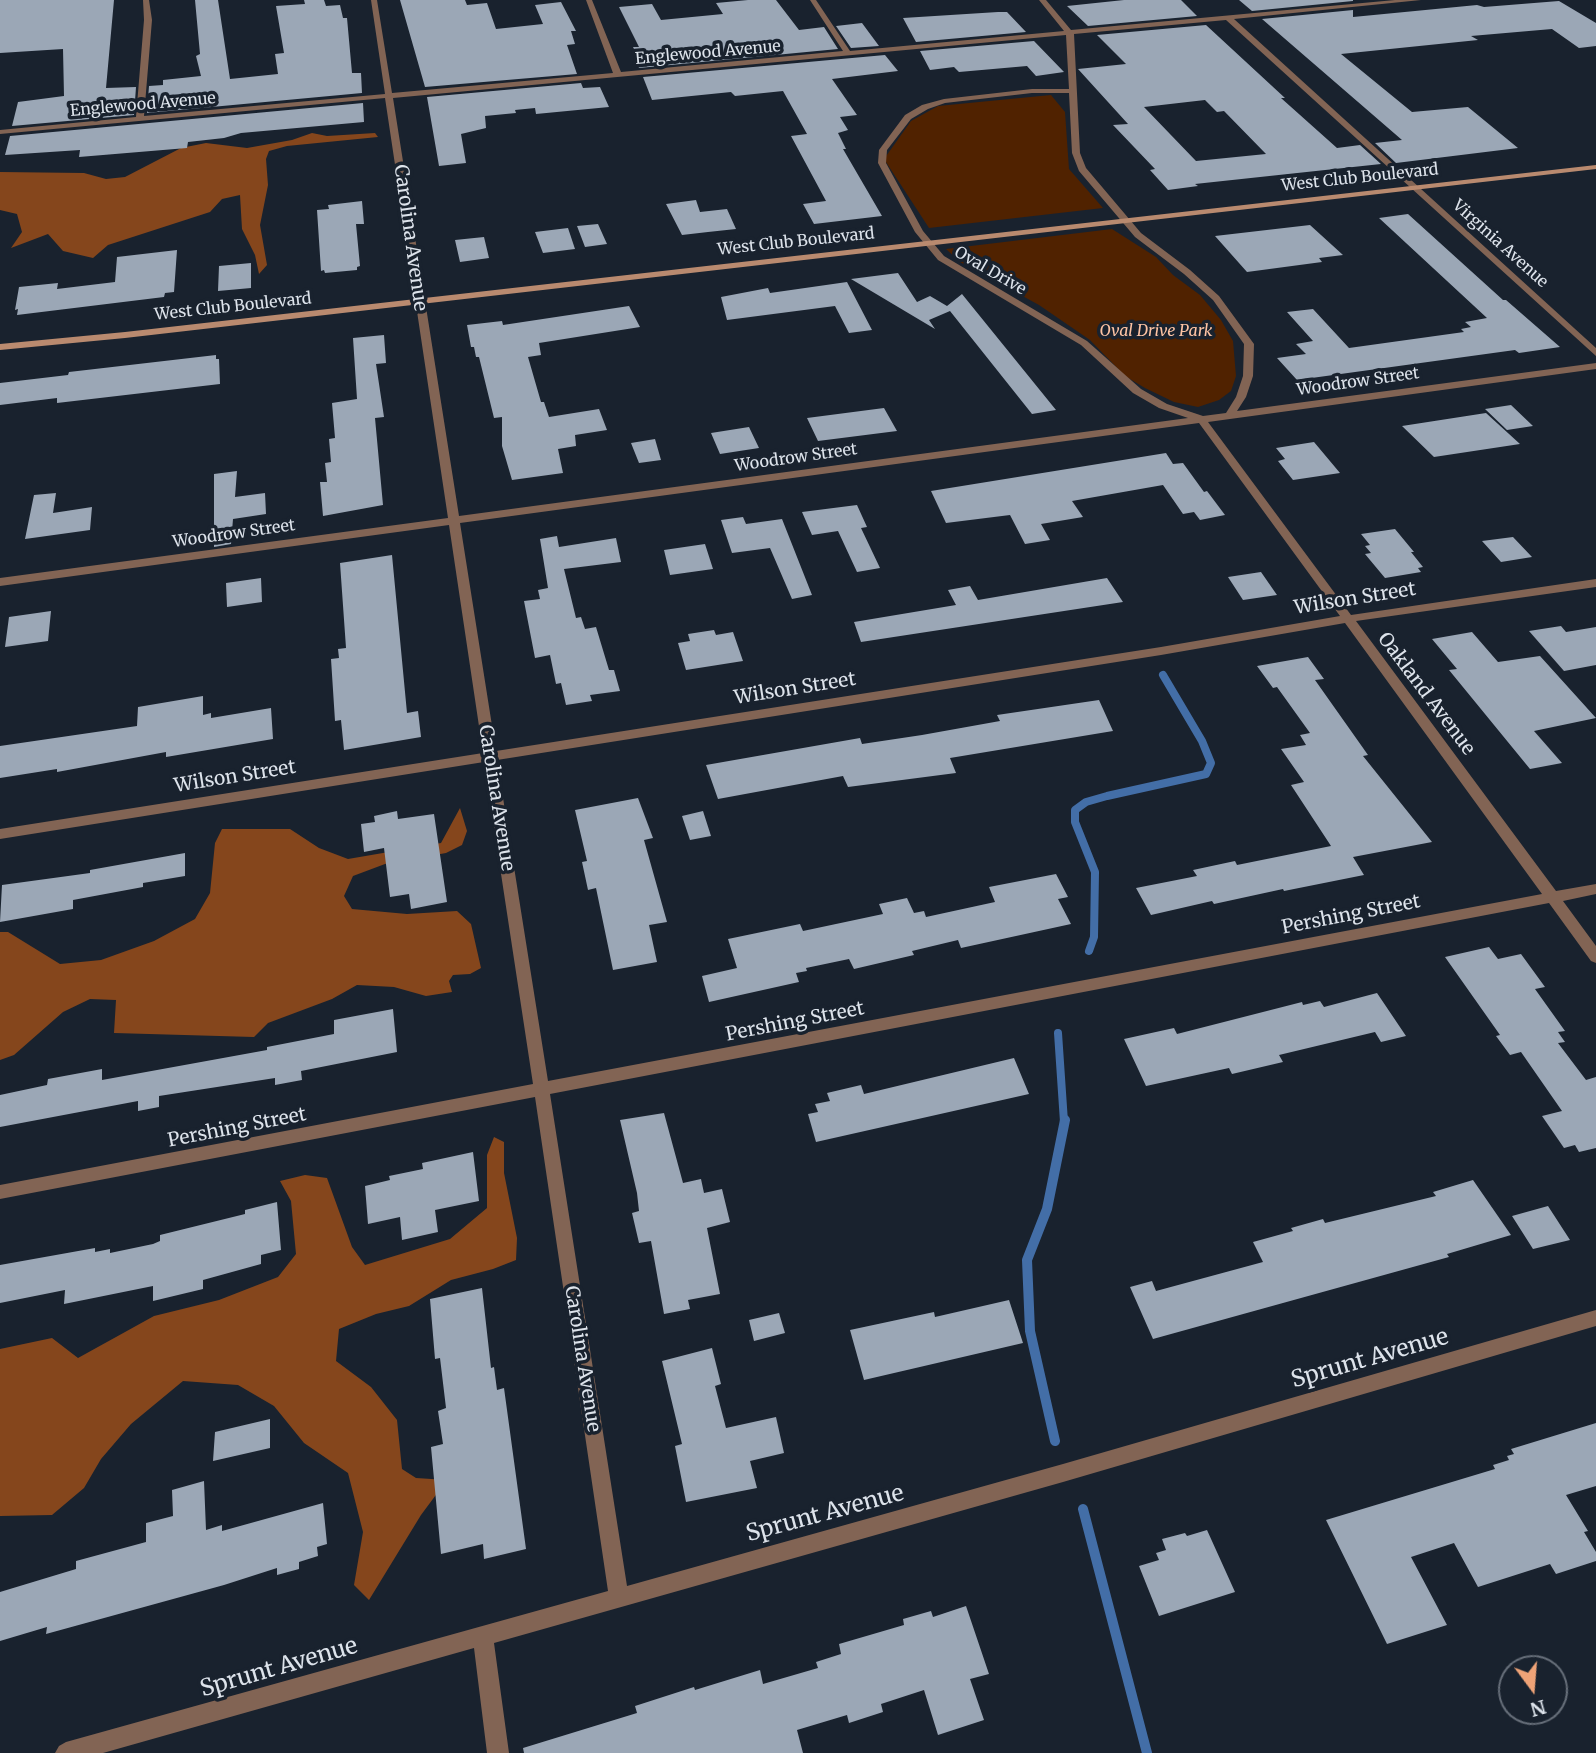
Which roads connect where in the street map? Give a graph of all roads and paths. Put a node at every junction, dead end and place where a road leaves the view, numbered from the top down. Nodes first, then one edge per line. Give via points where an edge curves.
1 (146, 0) edge
2 (374, 0) edge
3 (589, 0) edge
4 (813, 0) edge
5 (1042, 0) edge
6 (1418, 0) edge
7 (1227, 18) junction
8 (1070, 33) junction
9 (848, 54) junction
10 (618, 75) junction
11 (1072, 91) junction
12 (389, 96) junction
13 (140, 119) junction
14 (0, 132) edge
15 (1596, 167) edge
16 (1416, 187) junction
17 (1125, 220) junction
18 (927, 243) junction
19 (420, 301) junction
20 (0, 346) edge
21 (1596, 353) edge
22 (1596, 366) edge
23 (1230, 416) junction
24 (1201, 419) junction
25 (453, 520) junction
26 (0, 582) edge
27 (1596, 583) edge
28 (1346, 619) junction
29 (489, 757) junction
30 (0, 834) edge
31 (1596, 889) edge
32 (1553, 897) junction
33 (1596, 957) edge
34 (541, 1090) junction
35 (0, 1192) edge
36 (1596, 1318) edge
37 (619, 1596) junction
38 (483, 1636) junction
39 (66, 1753) edge
40 (498, 1753) edge

1 - 13 street
2 - 12 street, Carolina Avenue
3 - 10 street
4 - 9 street
5 - 8 street
6 - 7 street, Englewood Avenue
7 - 8 street, Englewood Avenue
7 - 16 street, Virginia Avenue
8 - 9 street, Englewood Avenue
8 - 11 street
9 - 10 street, Englewood Avenue
10 - 12 street, Englewood Avenue
11 - 17 street via 1076,153 1082,169
11 - 18 street, Oval Drive via 944,101 908,117 883,150 882,163
12 - 13 street, Englewood Avenue
12 - 19 street, Carolina Avenue
13 - 14 street, Englewood Avenue
15 - 16 street, West Club Boulevard
16 - 17 street, West Club Boulevard
16 - 21 street, Virginia Avenue
17 - 18 street, West Club Boulevard
17 - 23 street via 1216,298 1249,344 1248,376
18 - 19 street, West Club Boulevard
18 - 24 street, Oval Drive via 941,258 1084,343 1138,391 1163,406
19 - 20 street, West Club Boulevard
19 - 25 street, Carolina Avenue
22 - 23 street, Woodrow Street
23 - 24 street, Woodrow Street
24 - 25 street, Woodrow Street
24 - 28 street, Oakland Avenue
25 - 26 street, Woodrow Street
25 - 29 street, Carolina Avenue
27 - 28 street, Wilson Street
28 - 29 street, Wilson Street
28 - 32 street, Oakland Avenue
29 - 30 street, Wilson Street
29 - 34 street, Carolina Avenue
31 - 32 street, Pershing Street
32 - 33 street, Oakland Avenue
32 - 34 street, Pershing Street
34 - 35 street, Pershing Street
34 - 37 street, Carolina Avenue
36 - 37 street, Sprunt Avenue via 1063,1474
37 - 38 street, Sprunt Avenue
38 - 39 street, Sprunt Avenue
38 - 40 street

